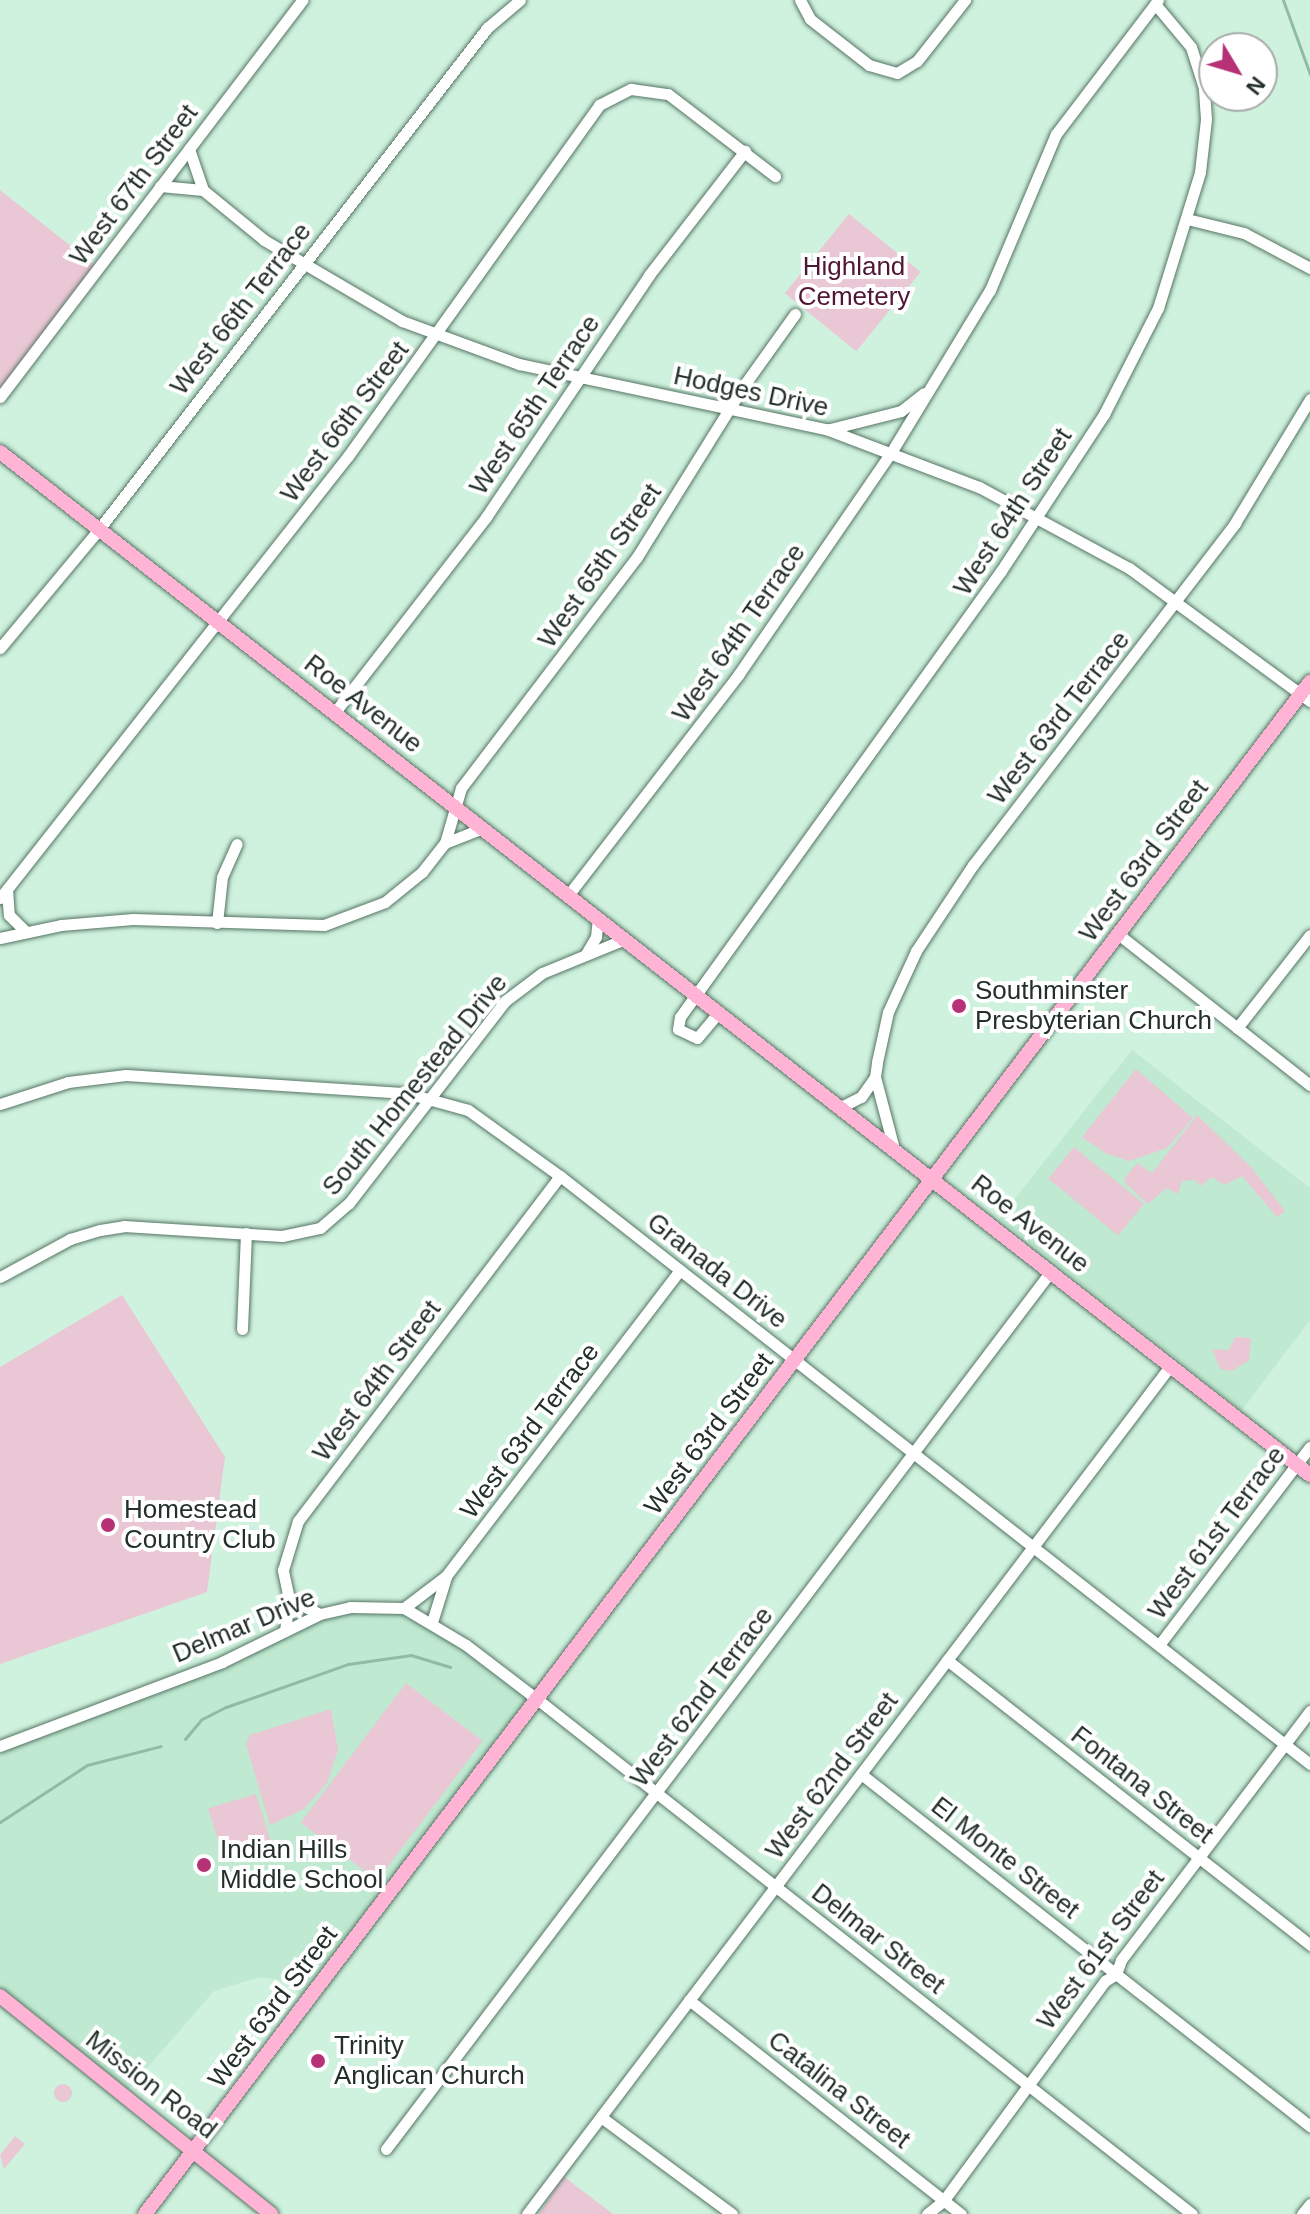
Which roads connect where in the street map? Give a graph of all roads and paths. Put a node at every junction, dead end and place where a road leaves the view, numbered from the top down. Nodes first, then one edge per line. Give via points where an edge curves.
1 (302, 0) edge
2 (520, 0) edge
3 (800, 0) edge
4 (965, 0) edge
5 (1156, 2) edge
6 (189, 149) junction
7 (745, 151) junction
8 (775, 176) dead end
9 (160, 186) junction
10 (203, 190) junction
11 (1187, 219) junction
12 (303, 266) junction
13 (1310, 268) edge
14 (795, 314) dead end
15 (437, 336) junction
16 (582, 379) junction
17 (931, 388) junction
18 (0, 397) edge
19 (1310, 399) edge
20 (730, 408) junction
21 (826, 429) junction
22 (892, 451) junction
23 (0, 452) edge
24 (1038, 514) junction
25 (99, 529) junction
26 (1178, 601) junction
27 (219, 621) junction
28 (0, 648) edge
29 (1307, 693) edge
30 (335, 712) junction
31 (454, 805) junction
32 (483, 828) junction
33 (445, 843) junction
34 (237, 844) dead end
35 (4, 893) edge
36 (569, 894) junction
37 (598, 918) junction
38 (217, 923) junction
39 (26, 932) junction
40 (1118, 934) junction
41 (1310, 935) edge
42 (0, 938) edge
43 (625, 939) junction
44 (585, 954) junction
45 (697, 995) junction
46 (719, 1012) junction
47 (1237, 1028) junction
48 (875, 1077) junction
49 (1310, 1085) edge
50 (430, 1099) junction
51 (0, 1104) edge
52 (843, 1106) junction
53 (893, 1145) junction
54 (560, 1176) junction
55 (932, 1177) junction
56 (246, 1233) junction
57 (680, 1270) junction
58 (1051, 1271) junction
59 (0, 1277) edge
60 (242, 1329) dead end
61 (796, 1360) junction
62 (1171, 1365) junction
63 (1310, 1447) edge
64 (914, 1455) junction
65 (1297, 1465) junction
66 (1310, 1475) edge
67 (1033, 1547) junction
68 (446, 1576) junction
69 (289, 1599) junction
70 (404, 1608) junction
71 (320, 1614) junction
72 (432, 1622) junction
73 (285, 1631) junction
74 (1159, 1645) junction
75 (947, 1660) junction
76 (537, 1699) junction
77 (1310, 1711) edge
78 (1285, 1744) junction
79 (0, 1746) edge
80 (1310, 1764) edge
81 (861, 1774) junction
82 (657, 1793) junction
83 (1199, 1857) junction
84 (776, 1887) junction
85 (1310, 1945) edge
86 (1116, 1974) junction
87 (0, 1996) edge
88 (689, 2000) junction
89 (1027, 2084) junction
90 (601, 2117) junction
91 (1310, 2126) edge
92 (195, 2149) junction
93 (386, 2149) dead end
94 (944, 2200) junction
95 (1310, 2204) edge
96 (145, 2214) edge
97 (271, 2214) edge
98 (527, 2214) edge
99 (732, 2214) edge
100 (927, 2214) edge
101 (961, 2214) edge
102 (1192, 2214) edge
103 (1302, 2214) edge

1 - 6 street, West 67th Street
2 - 12 street, West 66th Terrace via 487,28
3 - 4 street via 810,19 878,71 908,69
5 - 11 street, West 64th Street via 1191,47 1204,88 1203,156
5 - 17 street, West 64th Terrace via 1056,134 990,290
6 - 9 street, West 67th Street
6 - 10 street
7 - 8 street
7 - 15 street, West 66th Street via 668,94 640,88 614,94 590,117
7 - 16 street, West 65th Terrace via 649,275
9 - 10 street
9 - 18 street, West 67th Street
10 - 12 street, Hodges Drive
11 - 13 street via 1244,233
11 - 24 street, West 64th Street via 1158,308 1127,373
12 - 15 street, Hodges Drive
12 - 25 street, West 66th Terrace
14 - 20 street, West 65th Street
15 - 16 street, Hodges Drive
15 - 27 street, West 66th Street
16 - 20 street, Hodges Drive
16 - 30 street, West 65th Terrace via 486,517
17 - 21 street, West 64th Terrace via 901,411
17 - 22 street, West 64th Terrace
19 - 26 street, West 63rd Terrace via 1246,508
20 - 21 street, Hodges Drive
20 - 31 street, West 65th Street via 637,557
21 - 22 street, Hodges Drive
22 - 24 street, Hodges Drive
22 - 36 street, West 64th Terrace via 738,675
23 - 25 main road, Roe Avenue
24 - 26 street, Hodges Drive
24 - 45 street, West 64th Street via 914,698
25 - 27 main road, Roe Avenue
25 - 28 street, West 66th Terrace
26 - 29 street, Hodges Drive
26 - 48 street, West 63rd Terrace via 973,865 916,951 888,1012
27 - 30 main road, Roe Avenue
27 - 35 street, West 66th Street
29 - 40 main road, West 63rd Street
30 - 31 main road, Roe Avenue
31 - 32 main road, Roe Avenue
31 - 33 street, West 65th Street
32 - 33 street, West 65th Street
32 - 36 main road, Roe Avenue
33 - 38 street, West 65th Street via 399,893 356,917 297,928
34 - 38 street via 222,877
35 - 39 street, West 66th Street via 9,915
36 - 37 main road, Roe Avenue
37 - 43 main road, Roe Avenue
37 - 44 street via 596,938
38 - 39 street, West 65th Street via 92,920
39 - 42 street, West 65th Street
40 - 47 street
40 - 55 main road, West 63rd Street
41 - 47 street
43 - 44 street, South Homestead Drive
43 - 45 main road, Roe Avenue
44 - 50 street, South Homestead Drive via 513,993
45 - 46 main road, Roe Avenue
45 - 46 street via 677,1024 684,1036 700,1036
46 - 52 main road, Roe Avenue
47 - 49 street
48 - 52 street via 861,1097
48 - 53 street, West 63rd Terrace
50 - 51 street, Granada Drive via 126,1075 68,1082
50 - 54 street, Granada Drive via 495,1126
50 - 56 street, South Homestead Drive via 331,1221 299,1235
52 - 53 main road, Roe Avenue
53 - 55 main road, Roe Avenue
54 - 57 street, Granada Drive
54 - 69 street, West 64th Street via 298,1521 283,1570
55 - 58 main road, Roe Avenue
55 - 61 main road, West 63rd Street
56 - 59 street, South Homestead Drive via 124,1226 100,1230 70,1239
56 - 60 street
57 - 61 street, Granada Drive
57 - 68 street, West 63rd Terrace
58 - 62 main road, Roe Avenue
58 - 64 street, West 62nd Terrace
61 - 64 street, Granada Drive
61 - 76 main road, West 63rd Street
62 - 65 main road, Roe Avenue
62 - 67 street, West 62nd Street
63 - 65 street, West 61st Terrace
64 - 67 street, Granada Drive
64 - 82 street, West 62nd Terrace
65 - 66 main road, Roe Avenue
65 - 74 street, West 61st Terrace
67 - 74 street, Granada Drive
67 - 75 street, West 62nd Street
68 - 70 street, West 63rd Terrace
68 - 72 street
69 - 71 street
69 - 73 street, West 64th Street
70 - 71 street, Delmar Drive via 350,1607
70 - 72 street, Delmar Drive
71 - 73 street, Delmar Drive
72 - 76 street, Delmar Drive
73 - 79 street, Delmar Drive via 222,1662
74 - 78 street, Granada Drive
75 - 81 street, West 62nd Street
75 - 83 street, Fontana Street
76 - 82 street, Delmar Street
76 - 92 main road, West 63rd Street
77 - 78 street, West 61st Street
78 - 80 street, Granada Drive
78 - 83 street, West 61st Street
81 - 84 street, West 62nd Street
81 - 86 street, El Monte Street
82 - 84 street, Delmar Street
82 - 93 street, West 62nd Terrace
83 - 85 street, Fontana Street
83 - 86 street, West 61st Street via 1121,1960
84 - 88 street, West 62nd Street
84 - 89 street, Delmar Street
86 - 89 street, West 61st Street via 1105,1981
86 - 91 street, El Monte Street
87 - 92 main road, Mission Road
88 - 90 street, West 62nd Street
88 - 94 street, Catalina Street
89 - 94 street, West 61st Street
89 - 102 street, Delmar Street
90 - 98 street, West 62nd Street
90 - 99 street
92 - 96 main road, West 63rd Street
92 - 97 main road, Mission Road
94 - 100 street, West 61st Street
94 - 101 street, Catalina Street
95 - 103 street

